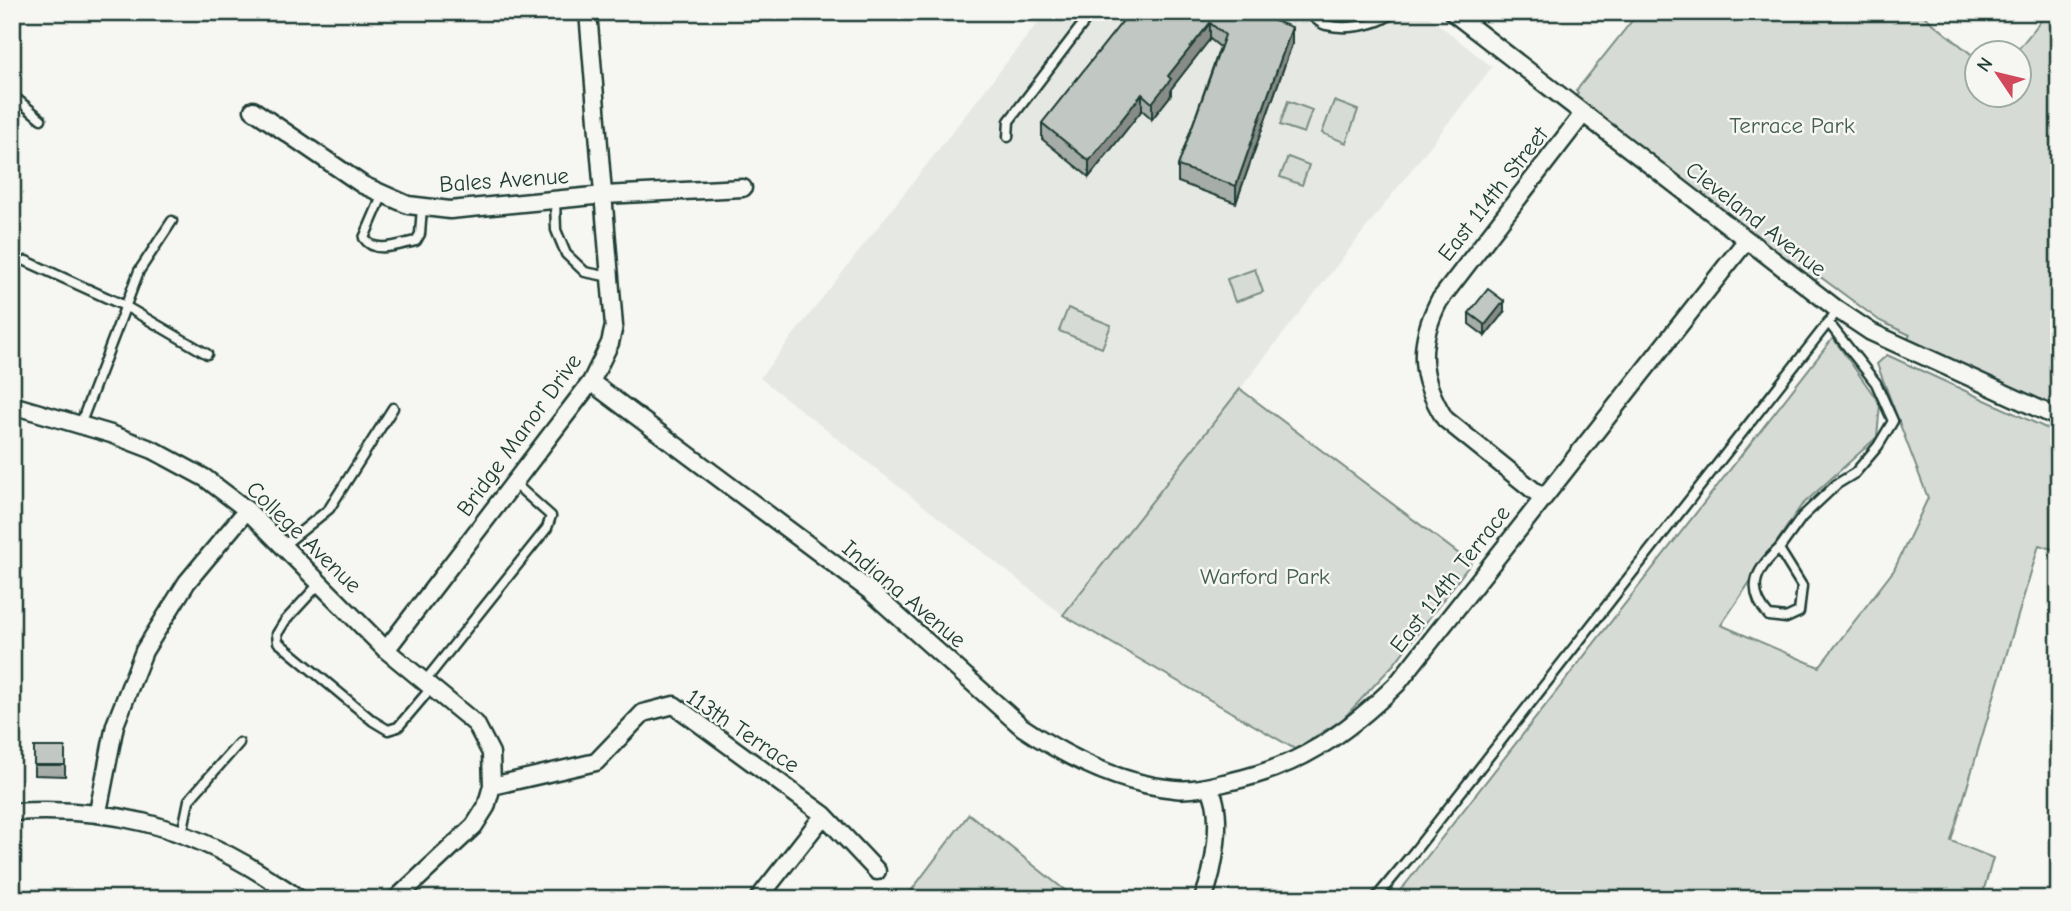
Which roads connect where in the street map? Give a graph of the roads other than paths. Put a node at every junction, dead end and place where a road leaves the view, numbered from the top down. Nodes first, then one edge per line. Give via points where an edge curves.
1 (588, 12) edge
2 (1092, 12) edge
3 (1308, 12) edge
4 (1393, 12) edge
5 (1452, 12) edge
6 (12, 95) edge
7 (253, 110) dead end
8 (1583, 114) junction
9 (41, 119) dead end
10 (1008, 137) dead end
11 (743, 188) dead end
12 (383, 194) junction
13 (604, 195) junction
14 (555, 200) junction
15 (422, 207) junction
16 (172, 221) dead end
17 (1746, 241) junction
18 (26, 261) dead end
19 (610, 277) junction
20 (125, 306) junction
21 (1833, 316) junction
22 (207, 354) dead end
23 (591, 382) junction
24 (12, 405) edge
25 (393, 408) dead end
26 (2059, 418) edge
27 (80, 425) junction
28 (514, 483) junction
29 (1543, 498) junction
30 (247, 510) junction
31 (283, 546) junction
32 (1779, 549) junction
33 (320, 583) junction
34 (386, 650) junction
35 (428, 684) junction
36 (239, 743) dead end
37 (492, 786) junction
38 (1209, 787) junction
39 (12, 812) edge
40 (98, 812) junction
41 (824, 815) junction
42 (182, 834) junction
43 (877, 871) dead end
44 (299, 899) edge
45 (396, 899) edge
46 (758, 899) edge
47 (1203, 899) edge
48 (1375, 899) edge

1 - 13 street, Bridge Manor Drive
2 - 10 lane via 1009,121
3 - 4 lane via 1324,25 1351,27 1387,18
5 - 8 street, Cleveland Avenue
6 - 9 lane
7 - 12 street, Bales Avenue
8 - 17 street, Cleveland Avenue
8 - 29 street, East 114th Street via 1439,301 1423,347 1426,382 1445,419
11 - 13 street, Bales Avenue
12 - 15 street, Bales Avenue
12 - 15 lane via 364,238 376,248 416,241
13 - 14 street, Bales Avenue
13 - 19 street, Bridge Manor Drive
14 - 15 street, Bales Avenue via 450,210
14 - 19 lane via 556,230 566,254 585,272
16 - 20 lane via 139,271
17 - 21 street, Cleveland Avenue
17 - 29 street, East 114th Terrace
18 - 20 lane
19 - 23 street, Bridge Manor Drive via 614,326
20 - 22 lane
20 - 27 lane
21 - 26 street, Cleveland Avenue
21 - 32 lane via 1877,383 1893,421 1855,472 1802,517
21 - 48 lane
23 - 28 street, Bridge Manor Drive
23 - 38 street, Indiana Avenue via 870,591 1022,727 1095,768 1133,781 1177,789
24 - 27 street, College Avenue
25 - 31 lane via 329,509
27 - 30 street, College Avenue via 153,450 205,478
28 - 34 street, Bridge Manor Drive
28 - 35 lane via 551,516 547,528
29 - 38 street, East 114th Terrace via 1397,684 1364,716 1291,762
30 - 31 street, College Avenue
30 - 40 street via 187,582 144,651 115,726
31 - 33 street, College Avenue
32 - 32 lane via 1802,586 1799,612 1786,618 1769,616 1759,604 1755,581 1765,561
33 - 34 street, College Avenue
33 - 35 lane via 285,621 278,642 388,730 398,727
34 - 35 street, College Avenue
35 - 37 street, College Avenue via 476,723 491,753
36 - 42 lane via 189,800
37 - 41 street, 113th Terrace via 596,762 643,713 674,705
37 - 45 street via 474,826
38 - 47 street via 1217,823 1212,878
39 - 40 street
40 - 42 street
41 - 43 street, 113th Terrace
41 - 46 street
42 - 44 street via 230,854

